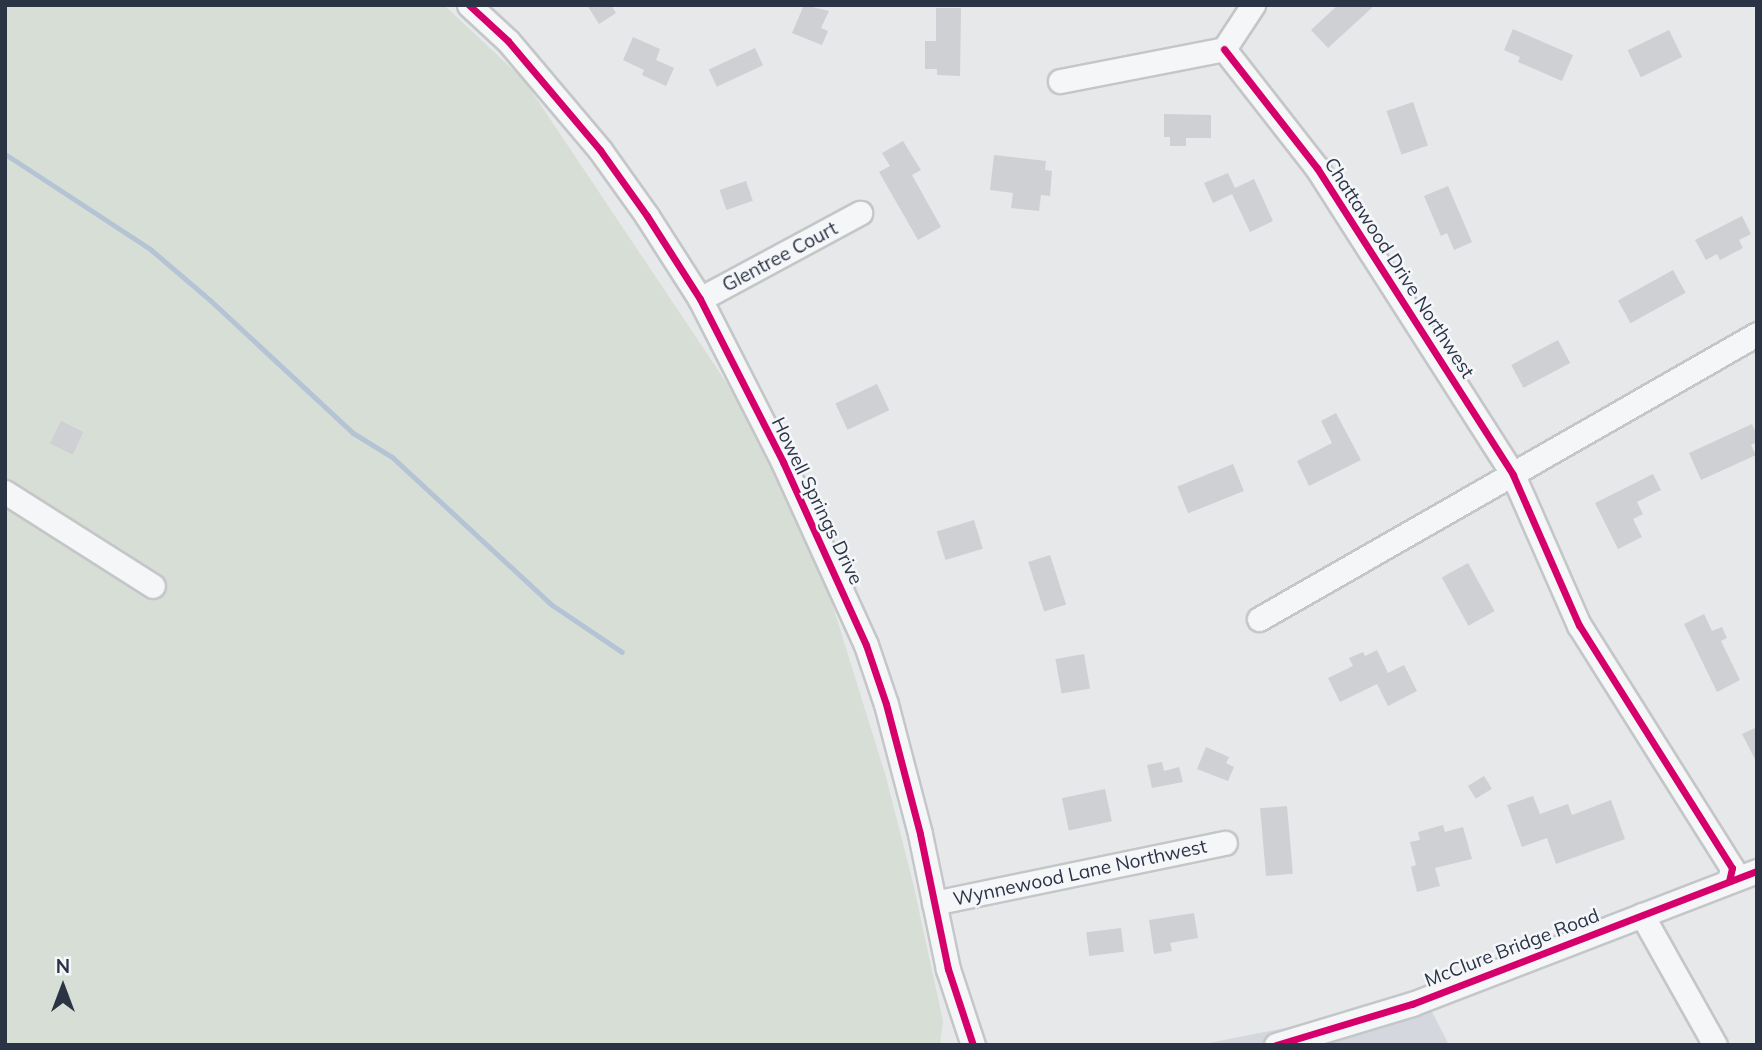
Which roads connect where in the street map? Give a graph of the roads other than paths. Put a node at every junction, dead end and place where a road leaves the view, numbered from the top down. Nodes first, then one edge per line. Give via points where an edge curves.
1 (469, 5) edge
2 (1252, 5) edge
3 (1224, 49) junction
4 (1060, 81) dead end
5 (860, 213) dead end
6 (700, 299) junction
7 (1757, 334) edge
8 (1513, 475) junction
9 (5, 492) edge
10 (153, 586) dead end
11 (1259, 619) dead end
12 (1225, 843) dead end
13 (1757, 871) edge
14 (1729, 881) junction
15 (934, 903) junction
16 (1642, 915) junction
17 (973, 1045) edge
18 (1276, 1045) edge
19 (1715, 1045) edge

1 - 6 street, Howell Springs Drive via 508,41 600,150
2 - 3 street
3 - 4 street
3 - 8 street, Chattawood Drive Northwest via 1317,168
5 - 6 street, Glentree Court
6 - 15 street, Howell Springs Drive via 783,462 866,645 886,704
7 - 8 street
8 - 11 street
8 - 14 street, Chattawood Drive Northwest via 1578,625 1732,868
9 - 10 street
12 - 15 street, Wynnewood Lane Northwest
13 - 14 street, McClure Bridge Road
14 - 16 street, McClure Bridge Road
15 - 17 street, Howell Springs Drive via 948,969
16 - 18 street, McClure Bridge Road via 1412,1004
16 - 19 street

